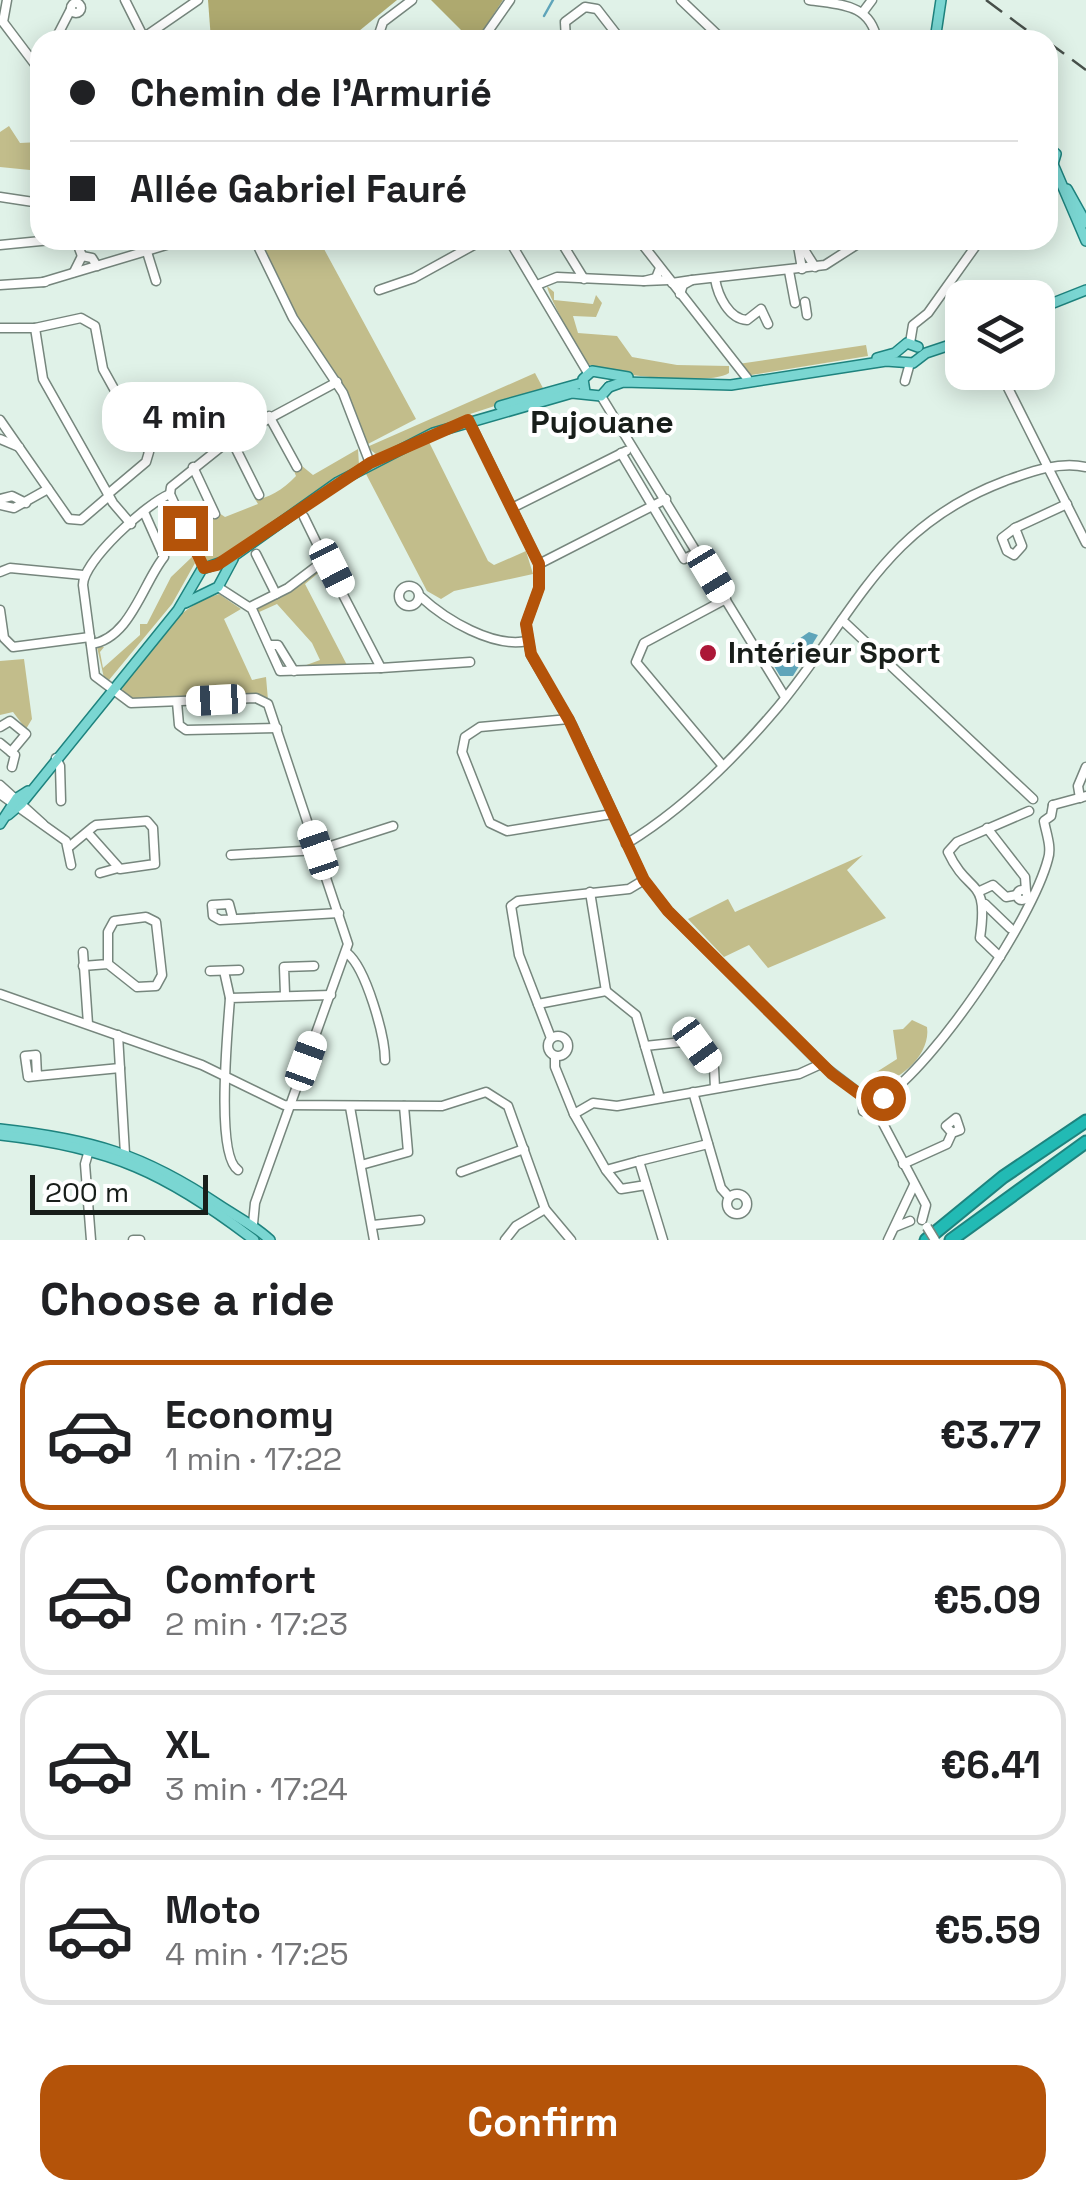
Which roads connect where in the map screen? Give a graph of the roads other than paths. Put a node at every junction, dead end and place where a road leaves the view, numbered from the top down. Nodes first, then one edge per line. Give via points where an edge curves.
1 (7, 0) edge
2 (124, 0) edge
3 (198, 0) edge
4 (412, 0) edge
5 (510, 0) edge
6 (681, 0) edge
7 (810, 0) edge
8 (872, 0) edge
9 (941, 0) edge
10 (71, 9) dead end
11 (863, 12) junction
12 (60, 30) edge
13 (139, 30) edge
14 (156, 30) edge
15 (380, 30) edge
16 (489, 30) edge
17 (565, 30) edge
18 (613, 30) edge
19 (712, 30) edge
20 (871, 30) edge
21 (936, 30) edge
22 (29, 58) edge
23 (1058, 176) edge
24 (1063, 183) junction
25 (0, 197) edge
26 (30, 202) edge
27 (1086, 223) edge
28 (1086, 241) edge
29 (30, 242) edge
30 (0, 245) edge
31 (80, 250) edge
32 (153, 250) edge
33 (260, 250) edge
34 (465, 250) edge
35 (516, 250) edge
36 (566, 250) edge
37 (646, 250) edge
38 (799, 250) edge
39 (804, 250) edge
40 (849, 250) edge
41 (973, 250) edge
42 (147, 252) junction
43 (82, 256) junction
44 (814, 266) junction
45 (96, 267) junction
46 (660, 268) junction
47 (802, 269) junction
48 (789, 271) junction
49 (77, 273) junction
50 (584, 279) junction
51 (715, 279) junction
52 (692, 280) junction
53 (156, 281) dead end
54 (644, 281) junction
55 (671, 282) junction
56 (0, 285) edge
57 (537, 285) junction
58 (379, 290) dead end
59 (1086, 290) edge
60 (680, 294) junction
61 (1086, 298) edge
62 (1055, 304) edge
63 (1055, 307) edge
64 (807, 315) dead end
65 (768, 324) dead end
66 (0, 328) edge
67 (34, 328) junction
68 (945, 344) edge
69 (912, 355) junction
70 (735, 368) junction
71 (747, 378) junction
72 (728, 380) junction
73 (608, 381) junction
74 (905, 381) dead end
75 (337, 382) junction
76 (585, 383) junction
77 (1009, 390) edge
78 (602, 396) junction
79 (270, 416) junction
80 (472, 419) junction
81 (0, 420) edge
82 (0, 439) edge
83 (231, 439) junction
84 (635, 446) junction
85 (23, 450) junction
86 (622, 453) junction
87 (370, 463) junction
88 (297, 467) dead end
89 (1086, 467) edge
90 (193, 468) junction
91 (1048, 468) junction
92 (48, 489) junction
93 (170, 494) junction
94 (108, 495) junction
95 (259, 495) dead end
96 (666, 500) junction
97 (0, 502) edge
98 (1068, 504) junction
99 (653, 506) junction
100 (512, 508) junction
101 (144, 512) junction
102 (215, 514) dead end
103 (304, 517) dead end
104 (131, 524) junction
105 (1015, 528) dead end
106 (1086, 543) edge
107 (698, 552) junction
108 (238, 553) junction
109 (256, 554) dead end
110 (324, 560) junction
111 (539, 564) junction
112 (207, 568) junction
113 (0, 572) edge
114 (83, 575) junction
115 (197, 579) junction
116 (216, 586) junction
117 (276, 594) junction
118 (421, 596) dead end
119 (726, 599) junction
120 (250, 607) junction
121 (0, 610) edge
122 (178, 610) junction
123 (842, 620) junction
124 (90, 640) junction
125 (527, 641) junction
126 (269, 644) junction
127 (470, 662) dead end
128 (381, 668) junction
129 (280, 671) junction
130 (294, 671) junction
131 (269, 674) dead end
132 (111, 690) junction
133 (785, 698) junction
134 (177, 702) junction
135 (569, 720) junction
136 (0, 728) edge
137 (278, 728) junction
138 (0, 743) edge
139 (11, 752) junction
140 (58, 760) junction
141 (722, 766) junction
142 (12, 767) dead end
143 (1086, 767) edge
144 (0, 784) edge
145 (0, 794) edge
146 (1083, 797) edge
147 (1033, 799) junction
148 (61, 801) dead end
149 (17, 803) junction
150 (1053, 805) junction
151 (1029, 811) junction
152 (612, 814) junction
153 (1044, 821) junction
154 (0, 824) edge
155 (394, 826) dead end
156 (987, 828) junction
157 (87, 832) junction
158 (626, 844) junction
159 (70, 846) junction
160 (318, 850) junction
161 (232, 855) dead end
162 (72, 865) dead end
163 (118, 868) junction
164 (100, 873) dead end
165 (644, 880) junction
166 (980, 891) junction
167 (590, 892) junction
168 (984, 904) junction
169 (339, 913) junction
170 (233, 919) dead end
171 (1010, 928) dead end
172 (83, 952) dead end
173 (347, 953) junction
174 (1000, 957) junction
175 (108, 964) junction
176 (83, 966) junction
177 (314, 966) dead end
178 (239, 970) dead end
179 (224, 971) junction
180 (210, 972) dead end
181 (606, 991) junction
182 (0, 994) edge
183 (286, 994) junction
184 (331, 994) junction
185 (230, 998) junction
186 (538, 1004) junction
187 (88, 1024) junction
188 (118, 1034) junction
189 (550, 1038) junction
190 (645, 1046) junction
191 (555, 1056) junction
192 (386, 1060) dead end
193 (822, 1064) junction
194 (120, 1068) junction
195 (37, 1076) dead end
196 (226, 1076) junction
197 (715, 1088) junction
198 (508, 1090) dead end
199 (693, 1092) junction
200 (862, 1096) junction
201 (660, 1098) junction
202 (883, 1098) junction
203 (502, 1099) junction
204 (291, 1106) junction
205 (404, 1106) junction
206 (350, 1107) junction
207 (574, 1114) junction
208 (878, 1114) junction
209 (1086, 1121) edge
210 (0, 1132) edge
211 (952, 1133) dead end
212 (1086, 1142) edge
213 (708, 1144) junction
214 (91, 1148) junction
215 (524, 1149) junction
216 (125, 1154) junction
217 (639, 1161) junction
218 (904, 1164) junction
219 (362, 1165) junction
220 (238, 1170) dead end
221 (606, 1170) junction
222 (461, 1172) dead end
223 (646, 1185) junction
224 (914, 1185) junction
225 (728, 1197) dead end
226 (910, 1198) junction
227 (922, 1200) junction
228 (255, 1203) junction
229 (546, 1209) junction
230 (902, 1211) junction
231 (236, 1220) junction
232 (420, 1220) dead end
233 (910, 1221) junction
234 (373, 1226) junction
235 (895, 1226) junction
236 (925, 1229) edge
237 (254, 1233) edge
238 (91, 1240) edge
239 (270, 1240) edge
240 (374, 1240) edge
241 (505, 1240) edge
242 (571, 1240) edge
243 (663, 1240) edge
244 (888, 1240) edge
245 (935, 1240) edge
246 (951, 1240) edge

1 - 22 street via 2,19
2 - 13 street
3 - 14 street
4 - 15 street
5 - 16 street
6 - 19 street
7 - 11 street
8 - 11 street
9 - 21 main road
10 - 12 street
11 - 20 street
17 - 18 street via 564,22 585,6 596,8
23 - 24 main road
24 - 27 main road
24 - 28 main road
25 - 26 street
29 - 30 street
31 - 43 street
32 - 42 street
33 - 75 street via 293,318
34 - 58 street
35 - 57 street
36 - 50 street
37 - 46 street
38 - 47 street
39 - 44 street
40 - 44 street
41 - 69 street via 914,325
42 - 45 street
42 - 53 street
43 - 45 street
43 - 49 street
44 - 47 street
45 - 49 street
46 - 54 street via 656,278
46 - 55 street
47 - 48 street
48 - 51 street
48 - 64 street
49 - 56 street
50 - 54 street
50 - 57 street via 552,277
51 - 52 street
51 - 65 street via 737,318 748,320 760,309
52 - 55 street
52 - 60 street
54 - 55 street
55 - 60 street
57 - 76 street
59 - 62 main road
60 - 70 street
61 - 63 main road
66 - 67 street
67 - 94 street via 43,379
67 - 94 street via 81,318 95,326 105,374 150,452
68 - 69 main road
69 - 71 main road via 900,349 862,362
69 - 73 main road via 760,383
69 - 74 street
70 - 71 street
70 - 72 street
71 - 72 main road
72 - 73 main road
73 - 76 main road via 600,371
73 - 78 main road
75 - 79 street
75 - 87 street
76 - 78 main road
76 - 80 main road
77 - 91 street
78 - 84 street
79 - 83 street
79 - 88 street
80 - 87 main road
80 - 100 street
81 - 85 street
82 - 85 street
83 - 90 street
83 - 95 street
84 - 86 street
84 - 96 street
85 - 92 street
86 - 99 street
86 - 100 street
87 - 108 main road
89 - 91 street
90 - 93 street
90 - 102 street
91 - 98 street
91 - 123 street via 978,492 918,528 878,566
92 - 94 street via 74,521
92 - 97 street via 26,503 12,496
93 - 101 street
93 - 112 street
94 - 104 street
96 - 99 street
96 - 107 street
98 - 105 street
98 - 106 street
99 - 107 street via 684,559
99 - 111 street
100 - 111 street
101 - 104 street
101 - 124 street via 164,557 132,612 104,641
103 - 110 street
104 - 114 street
107 - 119 street
108 - 112 main road
108 - 116 main road
109 - 117 street
110 - 117 street
110 - 128 street
111 - 125 street
112 - 115 main road
112 - 116 main road
113 - 114 street
114 - 124 street
115 - 116 main road via 200,587
115 - 122 main road
116 - 120 street
116 - 122 main road
117 - 120 street
118 - 125 street via 502,644
119 - 133 street
119 - 141 street via 644,643 636,662
120 - 126 street
121 - 124 street via 4,638 13,647
122 - 132 main road
123 - 133 street
123 - 147 street
124 - 132 street via 95,676
125 - 135 street
126 - 129 street
126 - 130 street via 278,645
127 - 128 street
128 - 130 street
129 - 130 street
129 - 131 street
132 - 134 street via 131,703
132 - 140 main road
133 - 141 street
134 - 137 street via 260,699
134 - 137 street via 178,724 186,730
135 - 152 street
135 - 152 street via 480,727 464,736 462,752 490,823 504,831
136 - 139 street via 10,721 26,734
137 - 160 street
138 - 139 street
139 - 142 street
140 - 148 street
140 - 149 main road
141 - 158 street
143 - 146 street via 1078,786
144 - 149 street
145 - 149 street
146 - 150 street
147 - 150 street via 1047,797
147 - 151 street
149 - 154 main road
149 - 159 street
150 - 153 street
151 - 153 street
151 - 156 street
152 - 158 street
153 - 174 street via 1048,860 1024,921
155 - 160 street
156 - 166 street via 948,852
156 - 166 street via 1025,877 1021,893 1006,897 993,885
157 - 159 street
157 - 163 street
157 - 163 street via 96,825 152,825 154,865
158 - 165 street
159 - 162 street
160 - 161 street
160 - 169 street
163 - 164 street
165 - 167 street
165 - 193 street
166 - 168 street
167 - 181 street
167 - 186 street via 511,906 519,955
168 - 171 street
168 - 174 street via 980,938
169 - 170 street
169 - 173 street
172 - 176 street
173 - 184 street
173 - 192 street via 358,965
174 - 202 street via 909,1078
175 - 175 street via 114,921 156,922 162,975 156,986 136,987
175 - 176 street
176 - 187 street
177 - 183 street via 284,967
178 - 179 street
179 - 180 street
179 - 185 street
181 - 186 street
181 - 190 street via 635,1013
182 - 187 street
183 - 184 street
183 - 185 street
184 - 204 street
185 - 196 street
186 - 189 street
187 - 188 street
188 - 194 street
188 - 196 street
189 - 191 street
189 - 191 street via 568,1043
190 - 197 street via 692,1041 714,1068
190 - 201 street
191 - 207 street
193 - 197 street
193 - 200 street
194 - 195 street
194 - 216 street
196 - 204 street
196 - 220 street via 230,1160
197 - 199 street
198 - 203 street
199 - 201 street
199 - 213 street
200 - 202 street via 873,1092
200 - 208 street via 863,1111
201 - 207 street via 618,1106 596,1102
202 - 208 street
203 - 205 street via 486,1092 442,1106
203 - 215 street
204 - 206 street
204 - 228 street
205 - 206 street
205 - 219 street via 408,1152
206 - 219 street
207 - 221 street
208 - 218 street
209 - 236 highway
210 - 214 main road
211 - 218 street via 947,1144
212 - 246 highway
213 - 217 street
213 - 225 street
214 - 216 main road
214 - 231 main road via 160,1175
214 - 238 street
215 - 222 street
215 - 229 street
216 - 231 main road via 173,1173
217 - 221 street
217 - 223 street
218 - 224 street
219 - 234 street
221 - 223 street via 621,1190
223 - 243 street
224 - 226 street
224 - 227 street
226 - 227 street
226 - 230 street
227 - 236 street
228 - 231 street
228 - 237 street
229 - 241 street
229 - 242 street
230 - 233 street
230 - 235 street
231 - 237 main road
232 - 234 street
233 - 235 street
233 - 236 street
234 - 240 street
235 - 244 street
236 - 245 street, bridge
237 - 239 main road

